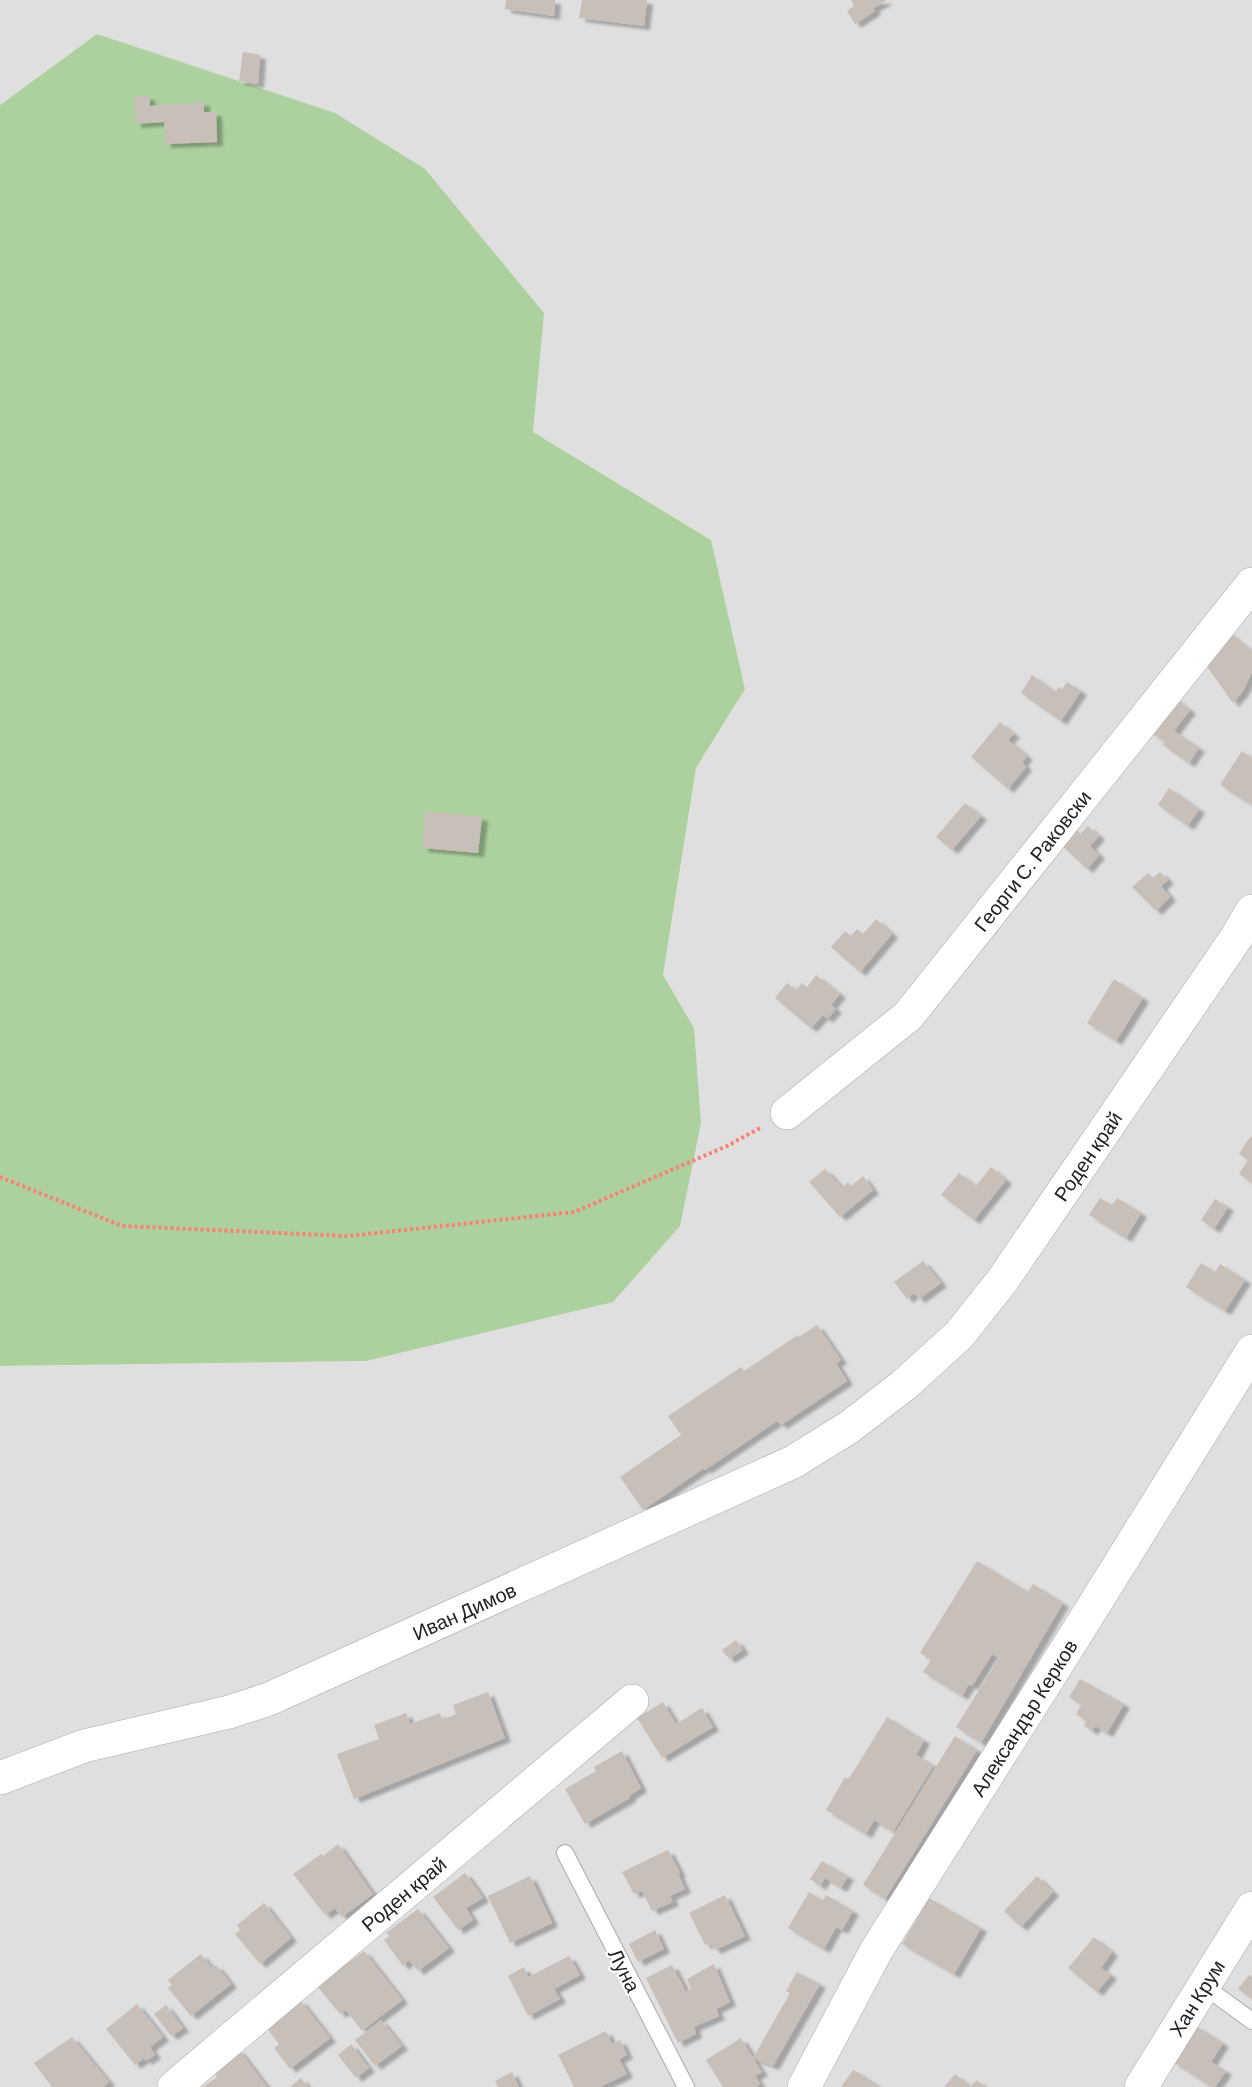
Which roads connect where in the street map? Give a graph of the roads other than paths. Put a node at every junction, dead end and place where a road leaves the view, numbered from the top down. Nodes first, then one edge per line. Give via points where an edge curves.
1 (1252, 584) edge
2 (1252, 911) edge
3 (786, 1113) road end
4 (1252, 1351) edge
5 (904, 1385) joint
6 (632, 1701) dead end
7 (0, 1778) edge
8 (565, 1853) dead end
9 (1252, 1908) edge
10 (1204, 1986) junction
11 (1252, 2021) edge
12 (174, 2087) edge
13 (686, 2087) edge
14 (804, 2087) edge
15 (1141, 2087) edge

1 - 3 street, Георги С. Раковски via 908,1016
2 - 5 street, Роден край via 1002,1281 959,1335
4 - 14 street, Александър Керков via 876,1952
5 - 7 street, Иван Димов via 848,1428 793,1462 269,1699 84,1746
6 - 12 street, Роден край
8 - 13 lane, Луна
9 - 10 street, Хан Крум
10 - 11 lane
10 - 15 street, Хан Крум

